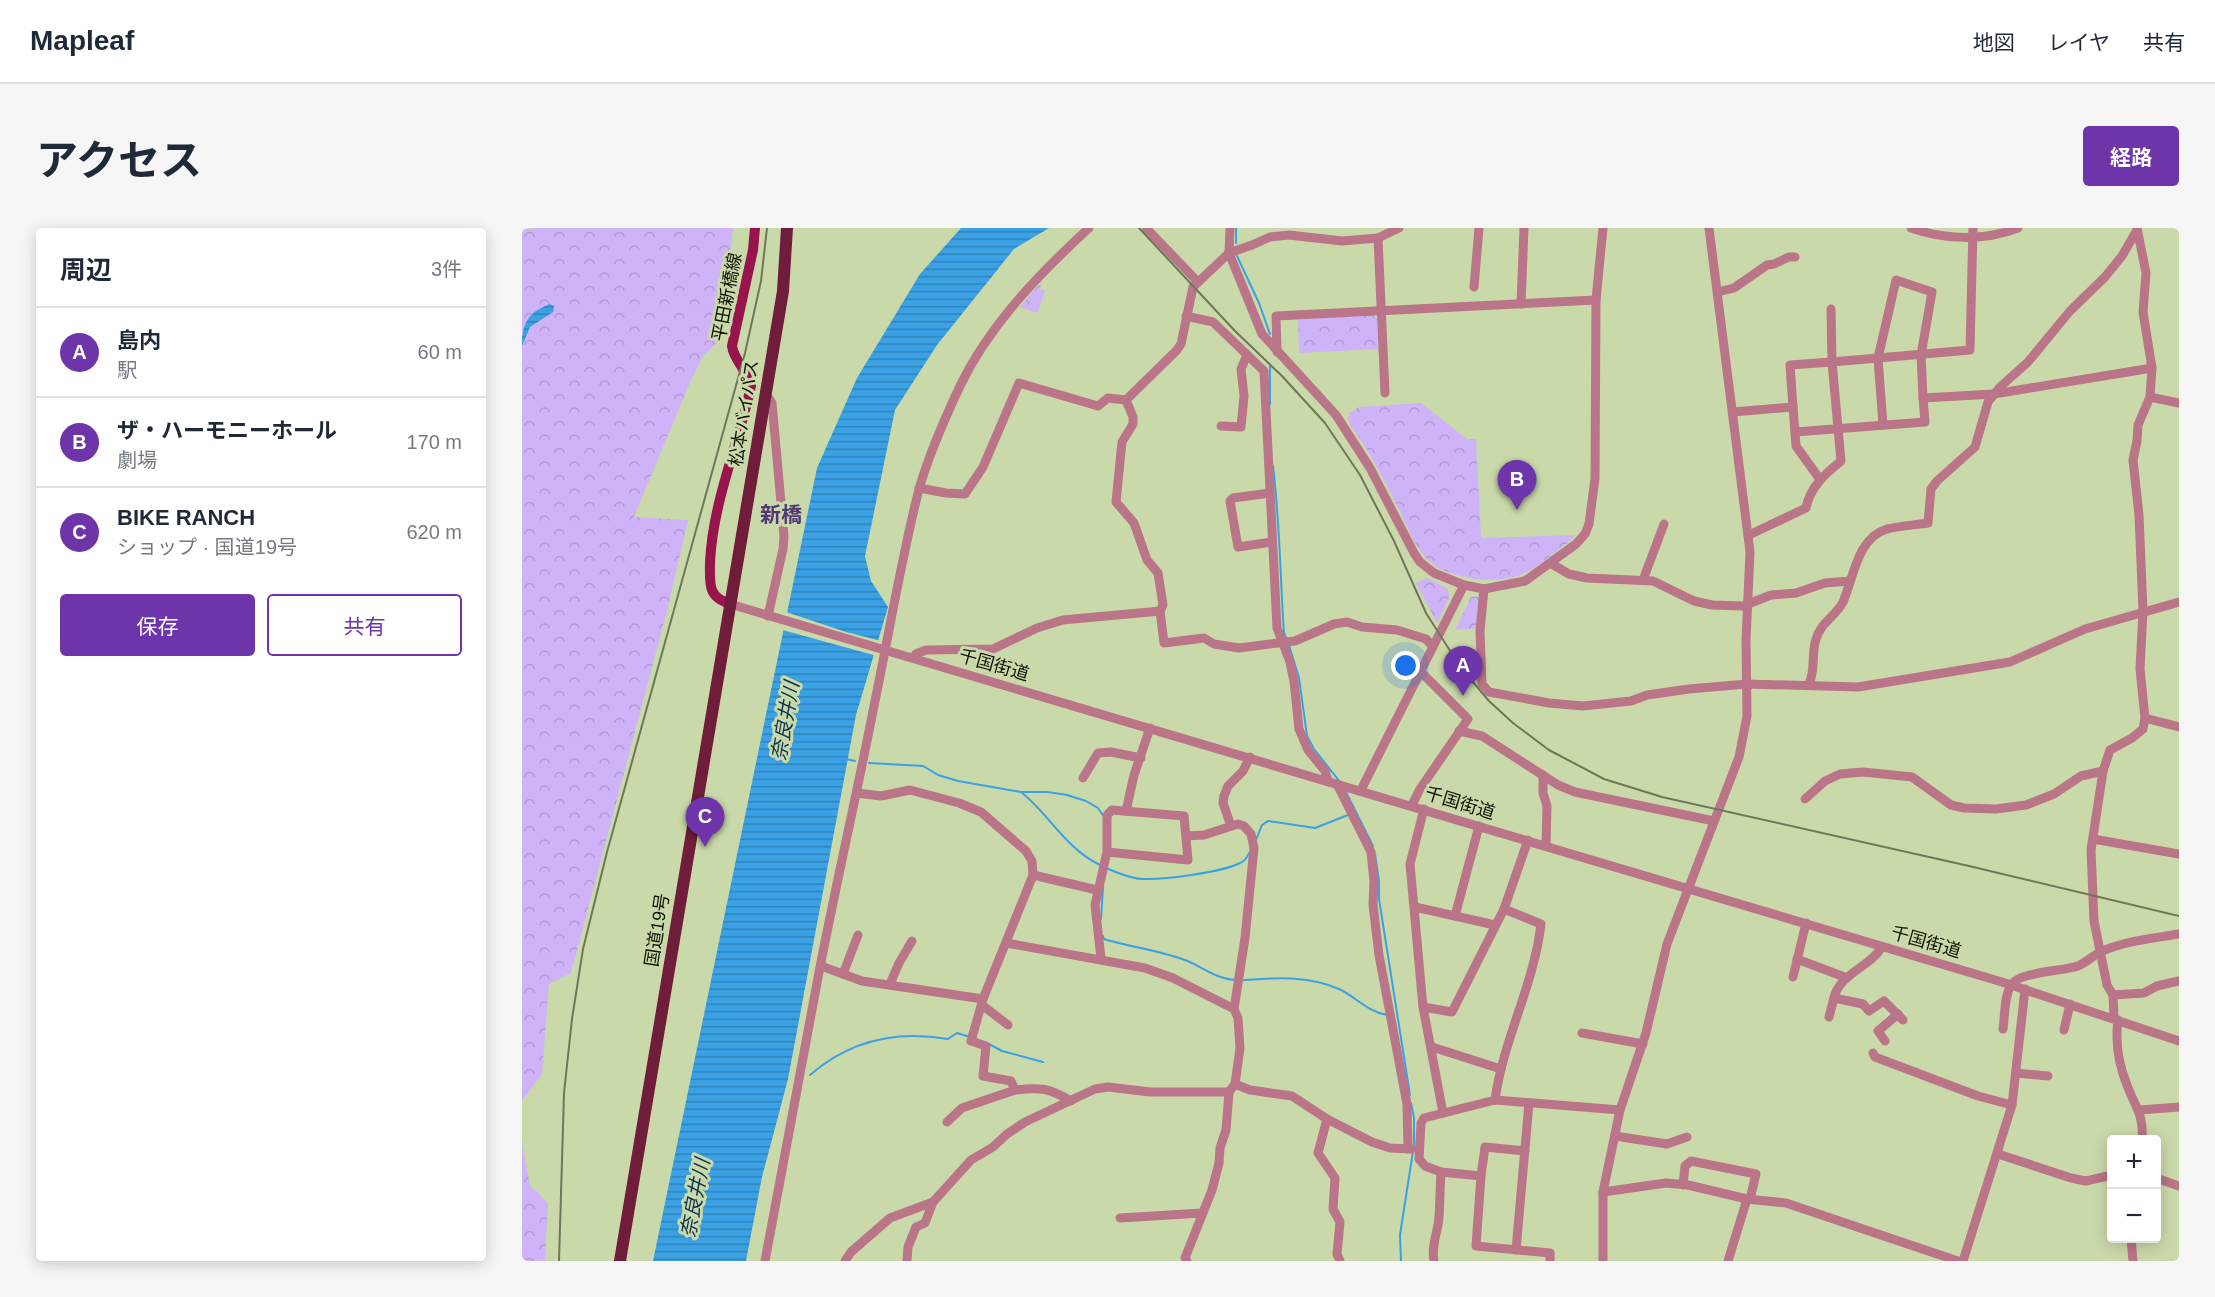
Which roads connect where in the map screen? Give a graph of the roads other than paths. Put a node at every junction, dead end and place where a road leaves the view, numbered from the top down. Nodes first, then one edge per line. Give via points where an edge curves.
1 (755, 228) edge
2 (787, 228) edge
3 (1089, 228) edge
4 (1146, 228) edge
5 (1230, 228) edge
6 (1399, 228) edge
7 (1479, 228) edge
8 (1524, 228) edge
9 (1603, 228) edge
10 (1709, 228) edge
11 (1911, 228) edge
12 (2018, 228) edge
13 (2137, 229) edge
14 (1302, 232) edge
15 (1973, 232) edge
16 (1378, 238) junction
17 (1229, 253) junction
18 (1795, 257) dead end
19 (1198, 282) junction
20 (1474, 287) dead end
21 (1718, 292) junction
22 (1596, 300) junction
23 (1521, 304) junction
24 (1831, 309) dead end
25 (1380, 310) junction
26 (1186, 316) junction
27 (1277, 352) junction
28 (1247, 355) junction
29 (1921, 355) junction
30 (1878, 358) junction
31 (1832, 362) junction
32 (2152, 368) junction
33 (1385, 393) dead end
34 (766, 394) junction
35 (1994, 394) junction
36 (2151, 397) junction
37 (1923, 398) junction
38 (1126, 400) junction
39 (2179, 403) edge
40 (1793, 407) junction
41 (1733, 412) junction
42 (761, 423) junction
43 (1883, 425) junction
44 (1221, 426) dead end
45 (774, 429) junction
46 (1838, 429) junction
47 (1795, 432) junction
48 (1819, 478) junction
49 (920, 489) junction
50 (1270, 493) junction
51 (1664, 524) dead end
52 (1749, 535) junction
53 (1272, 542) junction
54 (1550, 563) junction
55 (1643, 580) junction
56 (1850, 581) junction
57 (1464, 585) junction
58 (1484, 589) junction
59 (2179, 602) edge
60 (1749, 603) junction
61 (730, 604) junction
62 (1160, 611) junction
63 (2143, 611) junction
64 (770, 617) junction
65 (1286, 642) junction
66 (1433, 647) junction
67 (882, 650) junction
68 (913, 658) junction
69 (1420, 671) junction
70 (1748, 684) junction
71 (1809, 684) junction
72 (2145, 718) junction
73 (2179, 727) edge
74 (1150, 728) junction
75 (1459, 731) junction
76 (1250, 757) junction
77 (1141, 758) junction
78 (2103, 771) junction
79 (1543, 775) junction
80 (1083, 778) dead end
81 (1337, 784) junction
82 (1360, 790) junction
83 (857, 793) junction
84 (1805, 799) dead end
85 (1412, 806) junction
86 (1424, 809) junction
87 (1126, 811) junction
88 (1714, 821) junction
89 (1231, 826) junction
90 (1479, 826) junction
91 (1186, 836) junction
92 (2092, 839) junction
93 (1528, 840) junction
94 (1546, 846) junction
95 (1107, 852) junction
96 (2179, 854) edge
97 (1033, 875) junction
98 (1690, 889) junction
99 (1097, 890) junction
100 (1415, 907) junction
101 (1504, 909) junction
102 (1455, 916) junction
103 (1806, 923) junction
104 (1495, 925) junction
105 (2179, 934) edge
106 (858, 935) dead end
107 (912, 941) dead end
108 (1006, 943) junction
109 (1882, 947) junction
110 (2100, 952) junction
111 (1101, 958) junction
112 (1797, 959) junction
113 (821, 966) junction
114 (843, 974) junction
115 (1792, 977) dead end
116 (1847, 978) junction
117 (2179, 981) edge
118 (890, 984) junction
119 (2011, 985) junction
120 (2025, 989) junction
121 (2113, 995) junction
122 (1834, 998) junction
123 (982, 1002) junction
124 (2070, 1004) junction
125 (1423, 1007) junction
126 (1234, 1009) junction
127 (1829, 1017) dead end
128 (2116, 1019) junction
129 (1008, 1025) dead end
130 (2003, 1029) dead end
131 (2064, 1030) dead end
132 (1582, 1033) dead end
133 (1885, 1041) dead end
134 (2179, 1041) edge
135 (1643, 1044) junction
136 (1431, 1047) junction
137 (1873, 1053) dead end
138 (1501, 1069) junction
139 (2016, 1073) junction
140 (2048, 1076) dead end
141 (1232, 1088) junction
142 (1016, 1090) junction
143 (1495, 1100) junction
144 (1071, 1101) junction
145 (1529, 1102) junction
146 (2012, 1105) junction
147 (2179, 1107) edge
148 (1620, 1110) junction
149 (2140, 1110) junction
150 (1443, 1113) junction
151 (1328, 1119) junction
152 (947, 1122) dead end
153 (2142, 1135) edge
154 (1615, 1136) junction
155 (1687, 1137) dead end
156 (1414, 1149) junction
157 (1525, 1151) junction
158 (1998, 1154) junction
159 (1441, 1172) junction
160 (1481, 1176) junction
161 (2107, 1176) edge
162 (2161, 1179) edge
163 (1683, 1185) junction
164 (2179, 1186) edge
165 (1603, 1192) junction
166 (1748, 1199) junction
167 (933, 1202) junction
168 (1202, 1214) junction
169 (1120, 1218) dead end
170 (2131, 1243) edge
171 (1516, 1250) junction
172 (1184, 1260) edge
173 (620, 1261) edge
174 (765, 1261) edge
175 (845, 1261) edge
176 (907, 1261) edge
177 (1340, 1261) edge
178 (1434, 1261) edge
179 (1550, 1261) edge
180 (1603, 1261) edge
181 (1728, 1261) edge
182 (1958, 1261) edge
183 (1963, 1261) edge
184 (2133, 1261) edge

1 - 61 main road, 平田新橋線 via 732,340 733,352 751,386 718,501 711,542 712,590
2 - 34 highway, 松本バイパス via 783,291
3 - 49 street via 1016,302 975,359 928,460
4 - 19 street
5 - 17 street
6 - 16 street
7 - 20 street
8 - 23 street
9 - 22 street
10 - 21 street
11 - 15 street via 1940,237
12 - 15 street via 1990,237
13 - 32 street via 2146,273 2143,312
13 - 35 street via 2105,277
14 - 16 street via 1342,241
14 - 17 street via 1270,237
15 - 29 street via 1970,350
16 - 25 street
17 - 19 street
17 - 27 street via 1262,334
18 - 21 street via 1767,265 1734,288
19 - 26 street via 1193,287
21 - 41 street
22 - 23 street
22 - 54 street via 1595,479 1589,524 1576,544
23 - 25 street
24 - 31 street
25 - 27 street via 1276,316
25 - 33 street
26 - 28 street via 1213,322
26 - 38 street via 1177,350
27 - 57 street via 1336,415 1365,459 1420,562 1434,573
28 - 44 street via 1241,369 1241,427
28 - 50 street via 1264,371
29 - 30 street
29 - 30 street via 1932,292 1896,280
29 - 37 street
30 - 31 street
30 - 43 street
31 - 40 street via 1790,366
31 - 46 street
32 - 35 street
32 - 36 street
34 - 42 highway, 松本バイパス
34 - 45 street via 772,403
35 - 37 street
35 - 56 street via 1983,414 1975,447 1931,489 1928,523 1886,530 1869,539
36 - 39 street
36 - 63 street via 2138,425 2133,460
37 - 43 street via 1925,422
38 - 49 street via 1107,398 1098,406 1019,383 983,467 965,494
38 - 62 street via 1133,424 1122,442 1116,502 1134,523 1147,560 1158,573 1163,606
40 - 41 street
40 - 47 street
41 - 52 street
42 - 45 street
42 - 61 highway, 松本バイパス
43 - 46 street
45 - 64 street via 784,541
46 - 47 street
46 - 48 street via 1841,461
47 - 48 street via 1796,446
48 - 52 street via 1806,508
49 - 67 street
50 - 53 street
50 - 53 street via 1230,501 1238,547
51 - 55 street
52 - 60 street
53 - 65 street via 1277,628
54 - 55 street via 1569,574 1587,578
54 - 58 street via 1526,581
55 - 60 street via 1712,605
56 - 60 street via 1825,583
56 - 71 street via 1838,612 1824,622 1816,636
57 - 58 street
57 - 66 street
58 - 70 street via 1480,632 1482,684 1489,692 1583,706
59 - 63 street
60 - 70 street
61 - 64 street, 千国街道
61 - 173 highway, 国道19号
62 - 65 street via 1164,643 1204,638 1214,644 1239,648
62 - 68 street via 1063,620 993,649 926,650
63 - 71 street via 2085,629 2010,662 1858,687
63 - 72 street via 2140,669
64 - 67 street, 千国街道
65 - 66 street via 1347,622 1396,630 1426,639
65 - 81 street via 1299,729 1308,750
66 - 69 street
67 - 68 street, 千国街道
67 - 83 street
68 - 74 street, 千国街道
69 - 75 street via 1467,719
69 - 82 street
70 - 71 street
70 - 88 street via 1744,738
72 - 73 street
72 - 78 street via 2143,729 2110,750
74 - 76 street, 千国街道
74 - 77 street
75 - 79 street via 1482,736
75 - 85 street
76 - 81 street, 千国街道
76 - 89 street via 1224,796
77 - 80 street via 1098,753
77 - 87 street
78 - 84 street via 2081,776 2026,806 1964,808 1952,805 1912,777 1863,772 1840,774 1825,781
78 - 92 street
79 - 88 street via 1575,792
79 - 94 street
81 - 82 street, 千国街道
81 - 156 street via 1371,852 1379,955
82 - 85 street, 千国街道
83 - 97 street via 880,796 910,790 981,812 1026,851
83 - 113 street
85 - 86 street, 千国街道
86 - 90 street, 千国街道
86 - 100 street via 1410,864
87 - 91 street via 1184,816
87 - 95 street via 1112,810 1107,815
88 - 98 street
89 - 91 street via 1204,836
89 - 126 street via 1244,826 1251,834 1254,848
90 - 93 street, 千国街道
90 - 102 street
91 - 95 street via 1188,860
92 - 96 street
92 - 110 street via 2092,896
93 - 94 street, 千国街道
93 - 101 street
94 - 98 street, 千国街道
95 - 99 street
97 - 99 street
97 - 108 street
98 - 103 street, 千国街道
98 - 135 street via 1667,944
99 - 111 street
100 - 102 street
100 - 125 street
101 - 104 street
101 - 138 street via 1541,924 1527,988
102 - 104 street
103 - 109 street, 千国街道
103 - 112 street
104 - 125 street via 1452,1012
105 - 110 street via 2131,941
106 - 114 street
107 - 118 street
108 - 111 street
108 - 123 street
109 - 116 street
109 - 119 street, 千国街道
110 - 119 street via 2079,965 2016,980
110 - 121 street
111 - 126 street via 1164,975
112 - 115 street
112 - 116 street
113 - 114 street
113 - 174 street
114 - 118 street
116 - 122 street
117 - 121 street via 2144,993
118 - 123 street
119 - 120 street, 千国街道
119 - 130 street
120 - 124 street, 千国街道
120 - 139 street
121 - 128 street
122 - 127 street
122 - 133 street via 1863,1004 1869,1011 1884,1001 1900,1017 1878,1030
123 - 129 street
123 - 142 street via 971,1041 986,1046 983,1076 1011,1081
124 - 128 street, 千国街道
124 - 131 street
125 - 136 street
126 - 141 street via 1240,1048
128 - 134 street, 千国街道
128 - 149 street via 2116,1050 2127,1086
132 - 135 street
135 - 148 street
136 - 138 street
136 - 150 street
137 - 146 street via 1978,1096
138 - 143 street
139 - 140 street
139 - 146 street
141 - 144 street via 1150,1092 1108,1087
141 - 151 street via 1292,1096
141 - 168 street via 1219,1163
142 - 144 street via 1052,1090
142 - 152 street via 962,1108
143 - 145 street
143 - 150 street
144 - 167 street via 1025,1122 971,1160
145 - 148 street
145 - 157 street
146 - 158 street
147 - 149 street
148 - 154 street
149 - 153 street
150 - 156 street via 1424,1118
151 - 156 street via 1372,1142
151 - 177 street via 1318,1153 1335,1178 1333,1209 1340,1222
154 - 155 street via 1667,1144
154 - 165 street
156 - 159 street via 1421,1163
157 - 160 street via 1485,1147
157 - 171 street
158 - 161 street via 2071,1178 2086,1181
158 - 183 street
159 - 160 street
159 - 178 street
160 - 171 street via 1476,1246
162 - 164 street
163 - 165 street via 1666,1183
163 - 166 street
163 - 166 street via 1685,1166 1691,1161 1756,1174
165 - 180 street
166 - 181 street
166 - 182 street via 1786,1203
167 - 175 street via 890,1218
167 - 176 street via 925,1223 916,1227
168 - 169 street
168 - 172 street
170 - 184 street
171 - 179 street via 1550,1253

